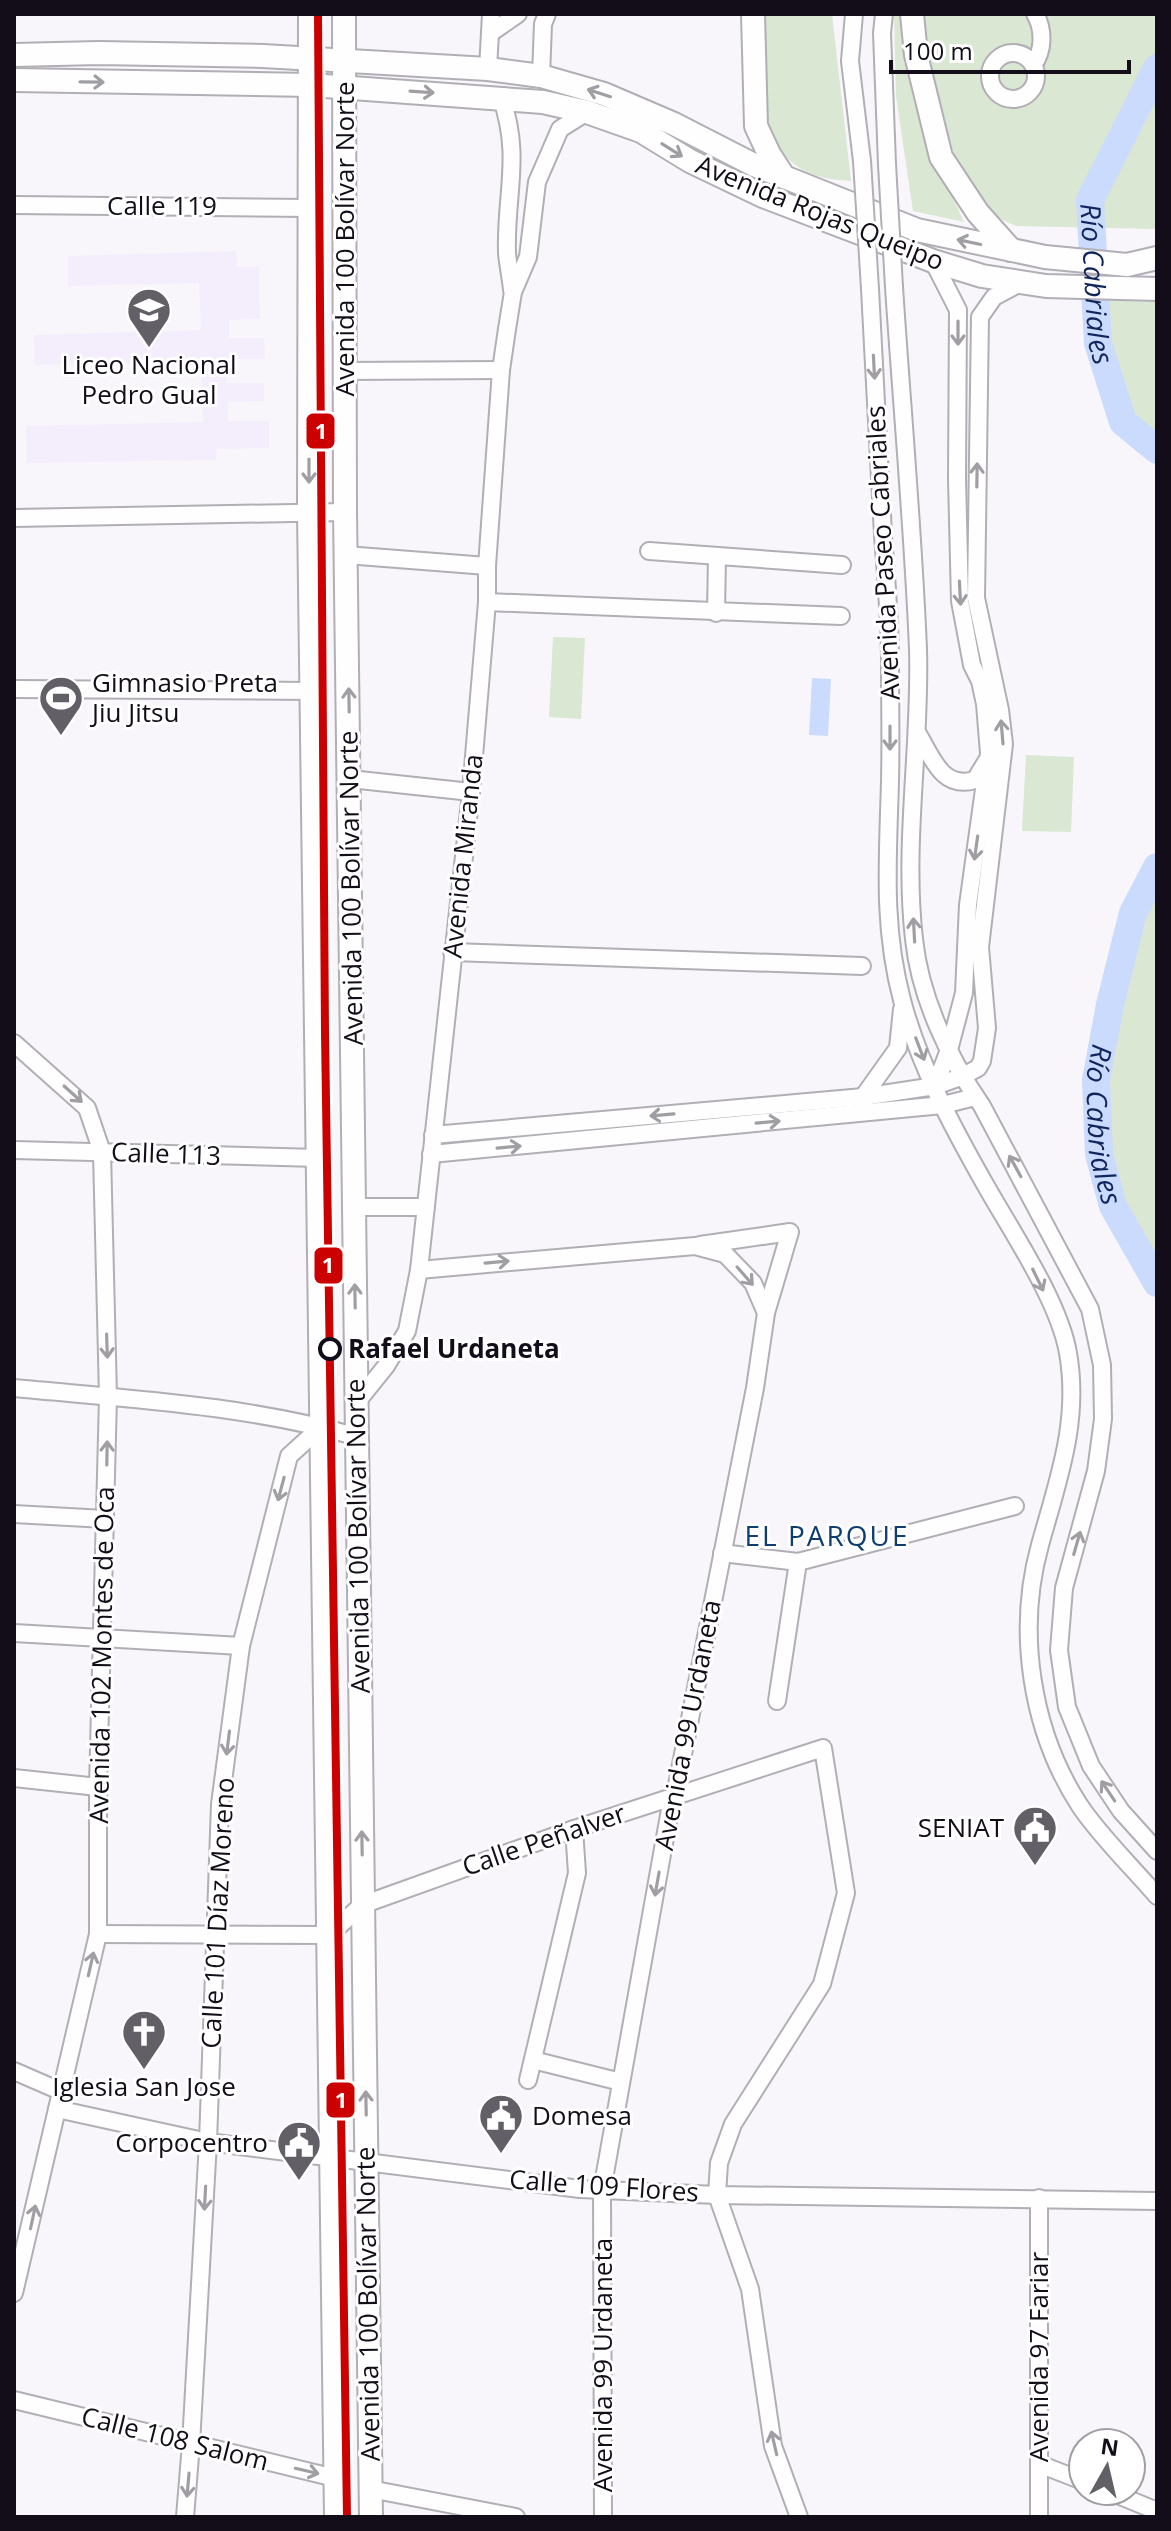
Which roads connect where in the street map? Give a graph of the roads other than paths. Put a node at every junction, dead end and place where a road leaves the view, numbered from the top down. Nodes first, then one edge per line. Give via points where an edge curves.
1 (310, 14) edge
2 (344, 14) edge
3 (491, 14) edge
4 (518, 14) edge
5 (547, 14) edge
6 (753, 14) edge
7 (843, 14) edge
8 (854, 14) edge
9 (884, 14) edge
10 (912, 14) edge
11 (1035, 14) edge
12 (492, 32) junction
13 (14, 55) edge
14 (311, 58) junction
15 (345, 61) junction
16 (850, 61) junction
17 (1033, 65) dead end
18 (488, 69) junction
19 (541, 76) junction
20 (14, 80) edge
21 (311, 85) junction
22 (345, 87) junction
23 (501, 97) junction
24 (587, 112) junction
25 (785, 178) junction
26 (14, 205) edge
27 (310, 208) junction
28 (1011, 250) junction
29 (1157, 258) edge
30 (933, 261) junction
31 (1022, 282) junction
32 (1157, 289) edge
33 (513, 292) junction
34 (501, 370) junction
35 (345, 371) junction
36 (309, 512) junction
37 (345, 512) junction
38 (14, 518) edge
39 (649, 551) dead end
40 (346, 555) junction
41 (717, 556) junction
42 (842, 565) dead end
43 (487, 566) junction
44 (487, 602) junction
45 (716, 613) junction
46 (841, 616) dead end
47 (14, 689) edge
48 (312, 691) junction
49 (917, 732) junction
50 (989, 753) junction
51 (350, 779) junction
52 (471, 792) junction
53 (452, 952) junction
54 (862, 966) dead end
55 (903, 1004) junction
56 (14, 1043) edge
57 (949, 1050) junction
58 (961, 1077) junction
59 (935, 1086) junction
60 (863, 1097) junction
61 (975, 1097) junction
62 (943, 1105) junction
63 (433, 1135) junction
64 (14, 1150) edge
65 (102, 1152) junction
66 (431, 1154) junction
67 (318, 1158) junction
68 (354, 1207) junction
69 (426, 1207) junction
70 (695, 1246) junction
71 (419, 1270) junction
72 (766, 1313) junction
73 (14, 1388) edge
74 (108, 1397) junction
75 (357, 1402) junction
76 (322, 1426) junction
77 (358, 1437) junction
78 (1015, 1506) dead end
79 (14, 1514) edge
80 (105, 1519) junction
81 (722, 1553) junction
82 (798, 1562) junction
83 (14, 1633) edge
84 (102, 1638) junction
85 (241, 1646) junction
86 (777, 1701) dead end
87 (14, 1778) edge
88 (98, 1787) junction
89 (675, 1795) junction
90 (574, 1829) junction
91 (1157, 1851) edge
92 (1157, 1896) edge
93 (362, 1905) junction
94 (98, 1934) junction
95 (217, 1935) junction
96 (329, 1935) junction
97 (533, 2060) junction
98 (14, 2071) edge
99 (528, 2080) dead end
100 (621, 2082) junction
101 (60, 2091) junction
102 (57, 2109) junction
103 (208, 2142) junction
104 (332, 2156) junction
105 (367, 2161) junction
106 (602, 2190) junction
107 (717, 2195) junction
108 (1039, 2198) junction
109 (1157, 2201) edge
110 (14, 2293) edge
111 (14, 2400) edge
112 (191, 2444) junction
113 (1039, 2464) junction
114 (1067, 2475) edge
115 (335, 2478) junction
116 (370, 2489) junction
117 (185, 2517) edge
118 (336, 2517) edge
119 (371, 2517) edge
120 (516, 2517) edge
121 (603, 2517) edge
122 (799, 2517) edge
123 (1039, 2517) edge

1 - 14 main road, Avenida 100 Bolívar Norte
2 - 15 main road, Avenida 100 Bolívar Norte
3 - 12 street
4 - 12 street
5 - 19 street
6 - 25 main road via 756,126
7 - 16 street
8 - 16 street, Avenida Paseo Cabriales
9 - 49 street, Avenida Paseo Cabriales, bridge via 887,164 918,651
10 - 28 main road via 916,55 941,157 978,213
11 - 17 street via 1042,47
12 - 18 street
13 - 14 main road, Avenida Rojas Queipo
14 - 15 main road, Avenida Rojas Queipo
14 - 21 main road, Avenida 100 Bolívar Norte
15 - 18 main road, Avenida Rojas Queipo
15 - 22 main road, Avenida 100 Bolívar Norte
16 -> 55 street, Avenida Paseo Cabriales, bridge via 862,161 890,655 885,880 889,940
18 - 19 main road, Avenida Rojas Queipo
25 -> 19 main road, Avenida Rojas Queipo via 604,94
20 -> 21 main road, Avenida Rojas Queipo
21 - 22 main road, Avenida Rojas Queipo
21 - 27 main road, Avenida 100 Bolívar Norte
22 -> 23 main road, Avenida Rojas Queipo
22 - 35 main road, Avenida 100 Bolívar Norte
23 - 24 main road, Avenida Rojas Queipo
23 - 33 street, Avenida Miranda via 514,160 507,253
24 -> 30 main road, Avenida Rojas Queipo via 641,131 763,196
24 - 33 street, Avenida Miranda via 560,129 551,145 537,182 528,257
28 -> 25 main road, Avenida Rojas Queipo via 917,230
26 - 27 street, Calle 119
27 -> 36 main road, Avenida 100 Bolívar Norte
28 - 29 main road, Avenida Rojas Queipo via 1127,265
30 - 31 main road, Avenida Rojas Queipo
30 -> 50 street via 958,310 960,601 985,704
31 - 32 main road, Avenida Rojas Queipo
58 -> 31 street via 982,1061 987,1028 980,947 1004,744 976,598 980,317 994,297
33 - 34 street, Avenida Miranda
34 - 35 street
34 - 43 street, Avenida Miranda
35 - 37 main road, Avenida 100 Bolívar Norte
36 - 37 street
36 - 38 street
36 - 48 main road, Avenida 100 Bolívar Norte
37 - 40 main road, Avenida 100 Bolívar Norte
39 - 41 street
40 - 43 street
51 -> 40 main road, Avenida 100 Bolívar Norte
41 - 42 street
41 - 45 street
43 - 44 street, Avenida Miranda
44 - 45 street
44 - 52 street, Avenida Miranda
45 - 46 street
47 - 48 street
48 - 67 main road, Avenida 100 Bolívar Norte
49 - 50 street via 939,771 951,781 975,780
57 -> 49 street, Avenida Paseo Cabriales via 926,995 914,941 911,859
50 -> 57 street via 968,905 964,993
51 - 52 street
51 - 68 main road, Avenida 100 Bolívar Norte
52 - 53 street, Avenida Miranda
53 - 54 street
53 - 63 street, Avenida Miranda
55 -> 59 street, Avenida Paseo Cabriales
55 - 60 street via 898,1048
56 -> 65 street, Avenida 102 Montes de Oca via 87,1108
57 - 58 street, Avenida Paseo Cabriales
57 - 59 street
58 - 59 street
58 - 61 street, Avenida Paseo Cabriales
59 - 60 street
59 - 62 street, Avenida Paseo Cabriales
60 -> 63 street
61 - 62 street
91 -> 61 street, Avenida Paseo Cabriales via 1091,1766 1067,1707 1059,1650 1064,1588 1096,1471 1103,1419 1102,1365 1090,1309
66 -> 62 street
62 -> 92 street, Avenida Paseo Cabriales via 1020,1244 1067,1349 1071,1427 1032,1589 1033,1686 1041,1721 1057,1768 1083,1810
63 - 66 street, Avenida Miranda
64 - 65 street, Calle 113
65 - 67 street, Calle 113
65 -> 74 street, Avenida 102 Montes de Oca
66 - 69 street, Avenida Miranda
67 - 76 main road, Avenida 100 Bolívar Norte
68 - 69 street
75 -> 68 main road, Avenida 100 Bolívar Norte
69 - 71 street, Avenida Miranda
71 -> 70 street
70 -> 72 street via 725,1254 753,1283
70 - 72 street, Avenida 99 Urdaneta via 790,1232
71 - 75 street, Avenida Miranda via 407,1331
72 - 81 street, Avenida 99 Urdaneta
73 - 74 street
74 - 76 street
80 -> 74 street, Avenida 102 Montes de Oca
75 - 77 main road, Avenida 100 Bolívar Norte
76 - 77 street
76 -> 85 street, Calle 101 Díaz Moreno via 289,1456
76 - 96 main road, Avenida 100 Bolívar Norte
93 -> 77 main road, Avenida 100 Bolívar Norte
78 - 82 street
79 - 80 street
80 - 84 street, Avenida 102 Montes de Oca
81 - 82 street
81 - 89 street, Avenida 99 Urdaneta
82 - 86 street
83 - 84 street
84 - 85 street
84 - 88 street, Avenida 102 Montes de Oca
85 -> 95 street, Calle 101 Díaz Moreno via 220,1804
87 - 88 street
88 - 94 street, Avenida 102 Montes de Oca
89 - 90 street, Calle Peñalver
89 -> 100 street, Avenida 99 Urdaneta
89 - 107 street, Calle Peñalver via 824,1750 846,1893 822,1984 733,2124 719,2163
90 - 93 street, Calle Peñalver
90 - 97 street via 577,1873
93 - 96 street
105 -> 93 main road, Avenida 100 Bolívar Norte
94 - 95 street
101 -> 94 street, Avenida 102 Montes de Oca
95 - 96 street
95 - 103 street, Calle 101 Díaz Moreno
96 - 104 main road, Avenida 100 Bolívar Norte
97 - 99 street
97 - 100 street
98 - 101 street
100 - 106 street, Avenida 99 Urdaneta
101 - 102 street, Avenida 102 Montes de Oca
102 - 103 street, Calle 109 Flores
110 -> 102 street, Avenida 102 Montes de Oca
103 - 104 street, Calle 109 Flores
103 -> 112 street, Calle 101 Díaz Moreno
104 - 105 street, Calle 109 Flores
104 - 115 main road, Avenida 100 Bolívar Norte
105 - 106 street, Calle 109 Flores
105 - 116 main road, Avenida 100 Bolívar Norte
106 - 107 street, Calle 109 Flores
106 - 121 street, Avenida 99 Urdaneta
107 - 108 street, Calle 109 Flores
122 -> 107 street via 773,2446 750,2289
108 - 109 street, Calle 109 Flores
108 - 113 street, Avenida 97 Fariar
111 - 112 street, Calle 108 Salom
112 -> 115 street, Calle 108 Salom
112 -> 117 street, Calle 101 Díaz Moreno
113 - 114 street
113 - 123 street, Avenida 97 Fariar
115 - 118 main road, Avenida 100 Bolívar Norte
116 - 119 main road, Avenida 100 Bolívar Norte
116 - 120 street

